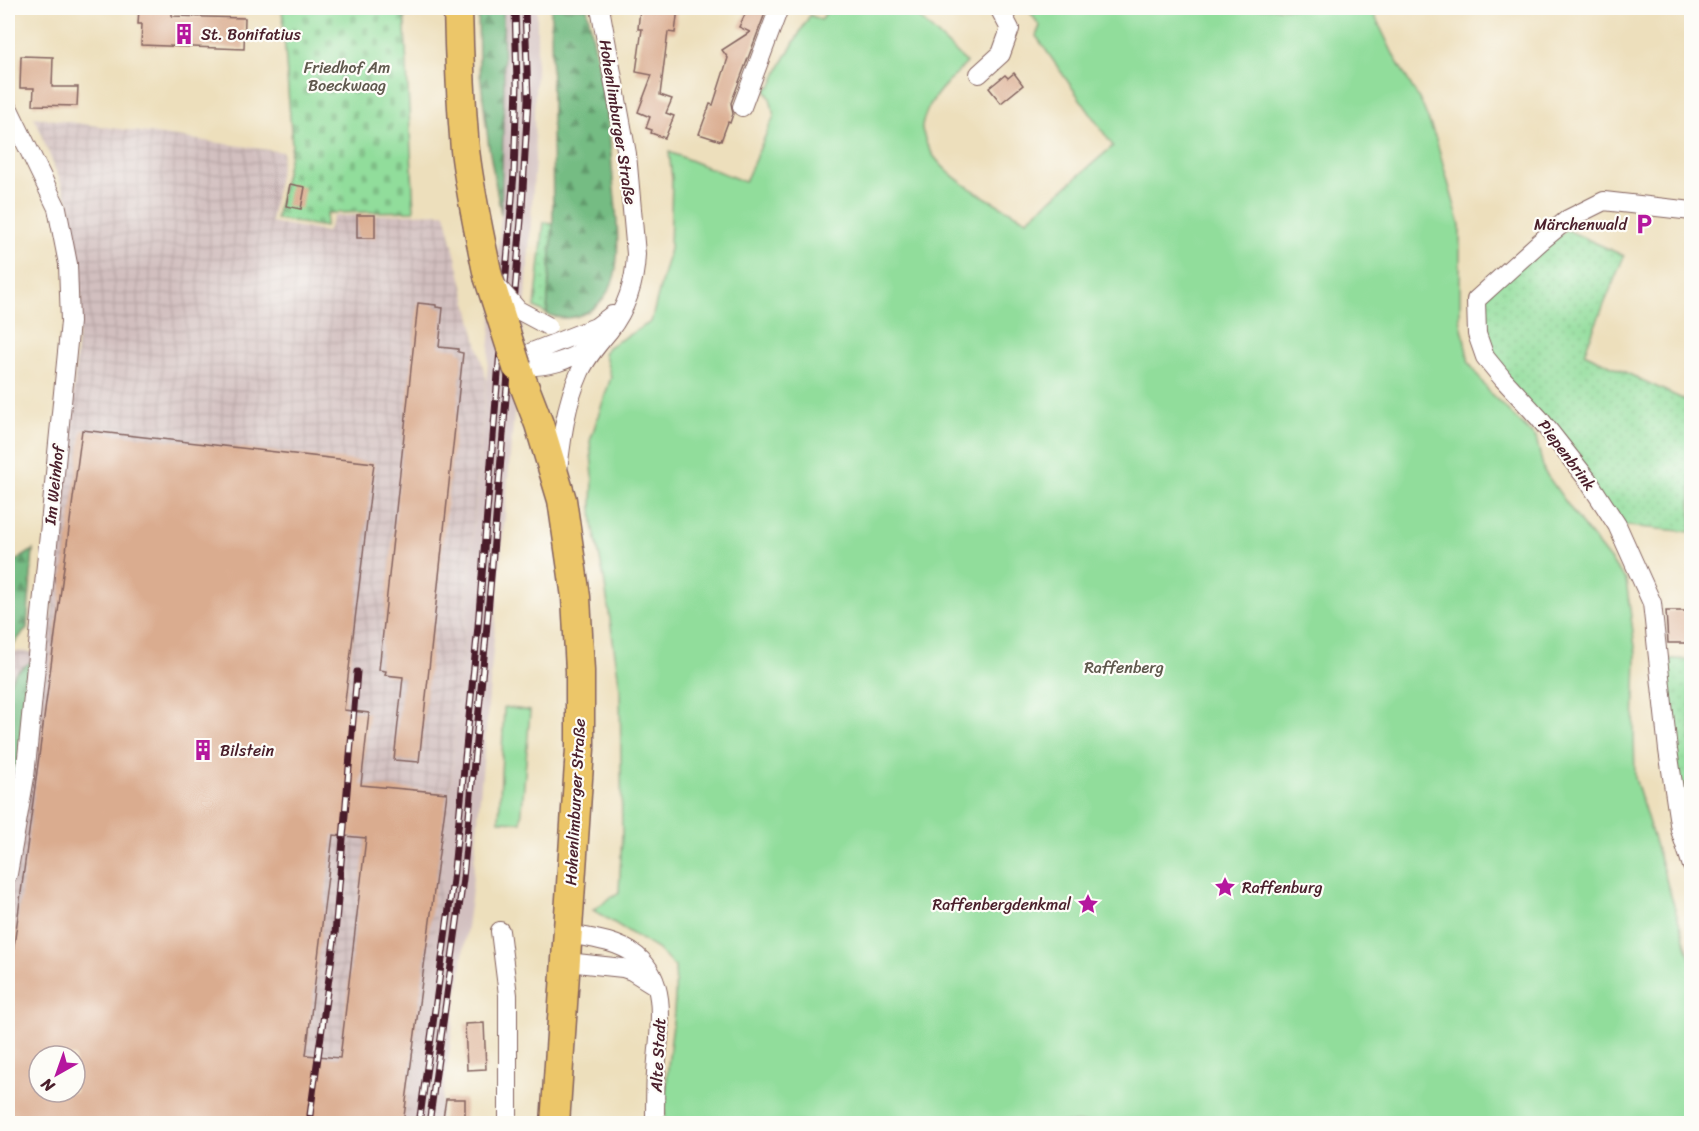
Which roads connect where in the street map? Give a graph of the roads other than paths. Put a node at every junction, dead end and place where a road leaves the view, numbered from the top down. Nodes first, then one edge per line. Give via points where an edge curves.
1 (458, 8) edge
2 (600, 8) edge
3 (778, 8) edge
4 (999, 8) edge
5 (979, 74) dead end
6 (8, 107) edge
7 (742, 107) dead end
8 (1692, 211) edge
9 (488, 276) junction
10 (624, 305) junction
11 (578, 335) junction
12 (601, 340) junction
13 (530, 366) junction
14 (556, 482) junction
15 (1692, 866) edge
16 (8, 874) edge
17 (500, 931) dead end
18 (568, 934) junction
19 (567, 962) junction
20 (656, 986) junction
21 (508, 1124) edge
22 (555, 1124) edge
23 (655, 1124) edge

1 - 9 main road, Hohenlimburger Straße via 466,152
2 - 10 street, Hohenlimburger Straße via 627,154 636,254 632,288
3 - 7 street
4 - 5 street via 1010,29 1001,54
6 - 16 street, Im Weinhof via 57,208 68,264 70,322 25,777
8 - 15 street, Piepenbrink via 1604,201 1568,219 1476,300 1477,334 1485,357 1587,479 1617,525 1652,603 1680,830
9 - 11 street, Hohenlimburger Straße, bridge via 518,310 548,326
9 - 13 main road, Hohenlimburger Straße, bridge
10 - 11 street via 596,327
10 - 12 street, Hohenlimburger Straße
11 - 13 street via 532,352
12 - 13 street, Hohenlimburger Straße via 557,364
12 - 14 street, Hohenlimburger Straße via 580,371 569,400
13 - 14 main road, Hohenlimburger Straße via 539,424
14 - 18 main road, Hohenlimburger Straße via 576,597 580,671 580,749
17 - 21 street via 508,995
18 - 19 main road, Hohenlimburger Straße
18 - 20 street, Alte Stadt via 603,940 637,956 650,970
19 - 20 street via 632,971
19 - 22 main road, Hohenlimburger Straße
20 - 23 street, Alte Stadt via 661,1022

